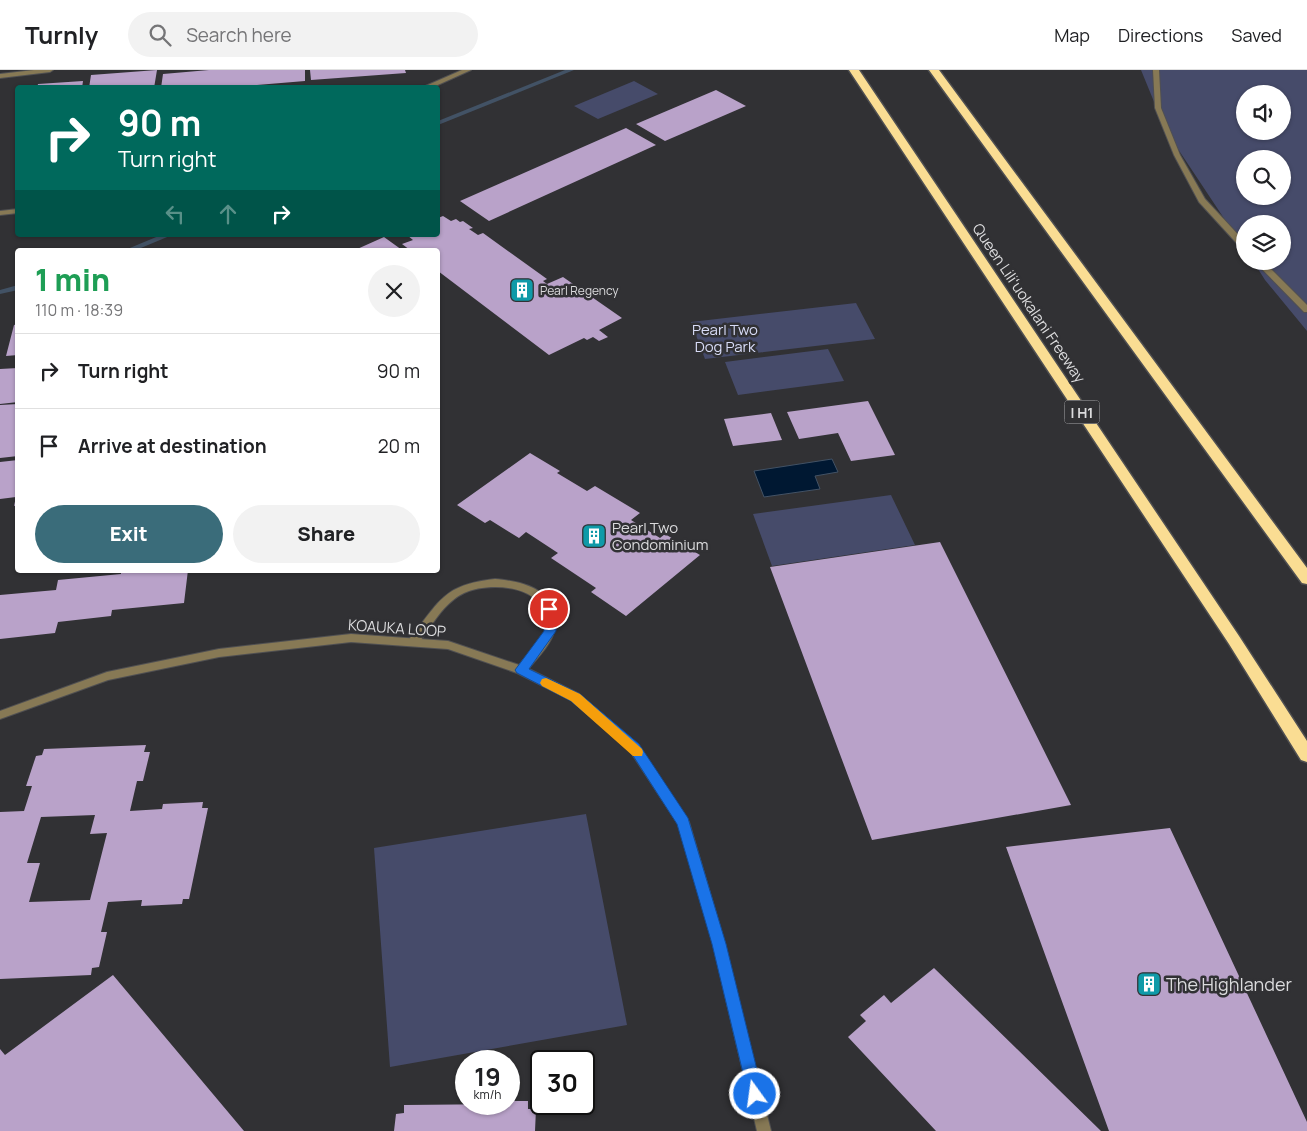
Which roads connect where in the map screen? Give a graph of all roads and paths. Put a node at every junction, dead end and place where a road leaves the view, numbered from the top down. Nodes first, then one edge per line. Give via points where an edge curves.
1 (50, 70) edge
2 (466, 70) edge
3 (854, 70) edge
4 (934, 70) edge
5 (1156, 70) edge
6 (0, 76) edge
7 (431, 85) edge
8 (15, 211) edge
9 (0, 213) edge
10 (1236, 237) edge
11 (1267, 270) edge
12 (1307, 310) edge
13 (1307, 578) edge
14 (414, 642) junction
15 (521, 670) junction
16 (0, 715) edge
17 (1307, 755) edge
18 (764, 1131) edge

1 - 6 street
2 - 7 street
3 - 17 highway, Queen Liliʻuokalani Freeway / I H1 via 1229,632
4 - 13 highway
5 - 10 street via 1158,108 1177,156 1202,200
8 - 9 street
11 - 12 street
14 - 15 street, KOAUKA LOOP via 448,645
14 - 15 street via 448,598 493,582 519,584 535,594 549,609 550,631
14 - 16 street, KOAUKA LOOP via 351,638 219,653 107,676
15 - 18 street, KOAUKA LOOP via 576,697 634,748 683,822 719,944

